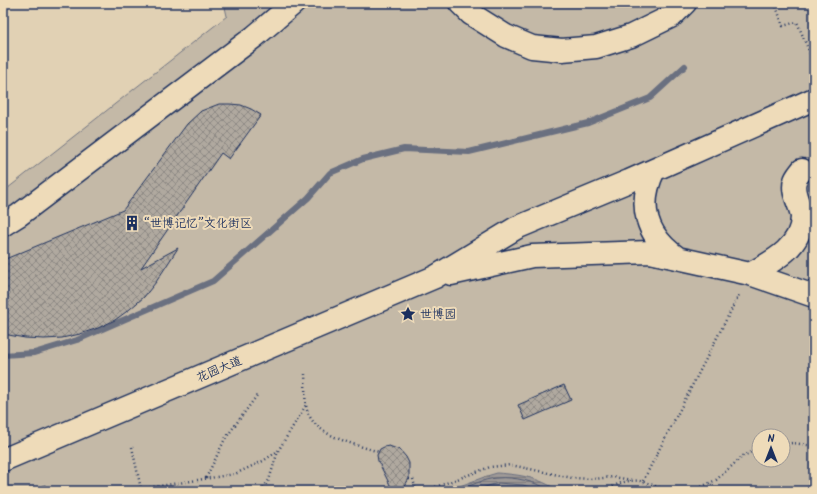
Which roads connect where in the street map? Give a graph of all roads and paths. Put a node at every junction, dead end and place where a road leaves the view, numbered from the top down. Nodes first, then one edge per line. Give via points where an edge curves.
1 (294, 3) edge
2 (460, 3) edge
3 (685, 3) edge
4 (775, 3) edge
5 (814, 63) edge
6 (814, 100) edge
7 (654, 170) junction
8 (802, 170) dead end
9 (3, 225) edge
10 (679, 259) junction
11 (750, 274) junction
12 (435, 277) junction
13 (814, 296) edge
14 (305, 374) dead end
15 (258, 394) dead end
16 (306, 404) junction
17 (791, 443) edge
18 (814, 446) edge
19 (132, 448) dead end
20 (278, 451) junction
21 (379, 452) dead end
22 (751, 452) edge
23 (3, 460) edge
24 (206, 478) junction
25 (409, 479) dead end
26 (632, 480) junction
27 (716, 480) junction
28 (643, 482) junction
29 (44, 485) dead end
30 (141, 488) junction
31 (46, 491) edge
32 (134, 491) edge
33 (261, 491) edge
34 (416, 491) edge
35 (429, 491) edge
36 (606, 491) edge
37 (681, 491) edge
38 (706, 491) edge

1 - 9 lane via 254,37 19,216
2 - 3 lane via 506,36 532,47 562,50 596,47 631,36 672,16
4 - 5 path via 783,26 797,22
6 - 7 lane
7 - 10 lane via 646,191 646,214 649,225 661,244
7 - 12 lane via 516,228
8 - 11 lane via 795,180 795,194 802,217 800,229 793,243 777,259
10 - 11 lane
10 - 12 lane via 650,252 532,256
11 - 13 lane
11 - 28 path
12 - 23 lane, 花园大道
14 - 16 path
15 - 24 path via 225,438
16 - 20 path
16 - 21 path via 310,417 321,429 336,438
17 - 18 path
19 - 30 path
20 - 24 path via 235,474
20 - 33 path via 269,480
22 - 27 path via 743,456
24 - 30 path
25 - 34 path via 413,479
26 - 28 path
26 - 35 path via 613,477 572,478 511,465 490,467
26 - 36 path via 621,482
27 - 37 path via 699,488
27 - 38 path
28 - 37 path via 667,490
29 - 31 path
30 - 32 path

